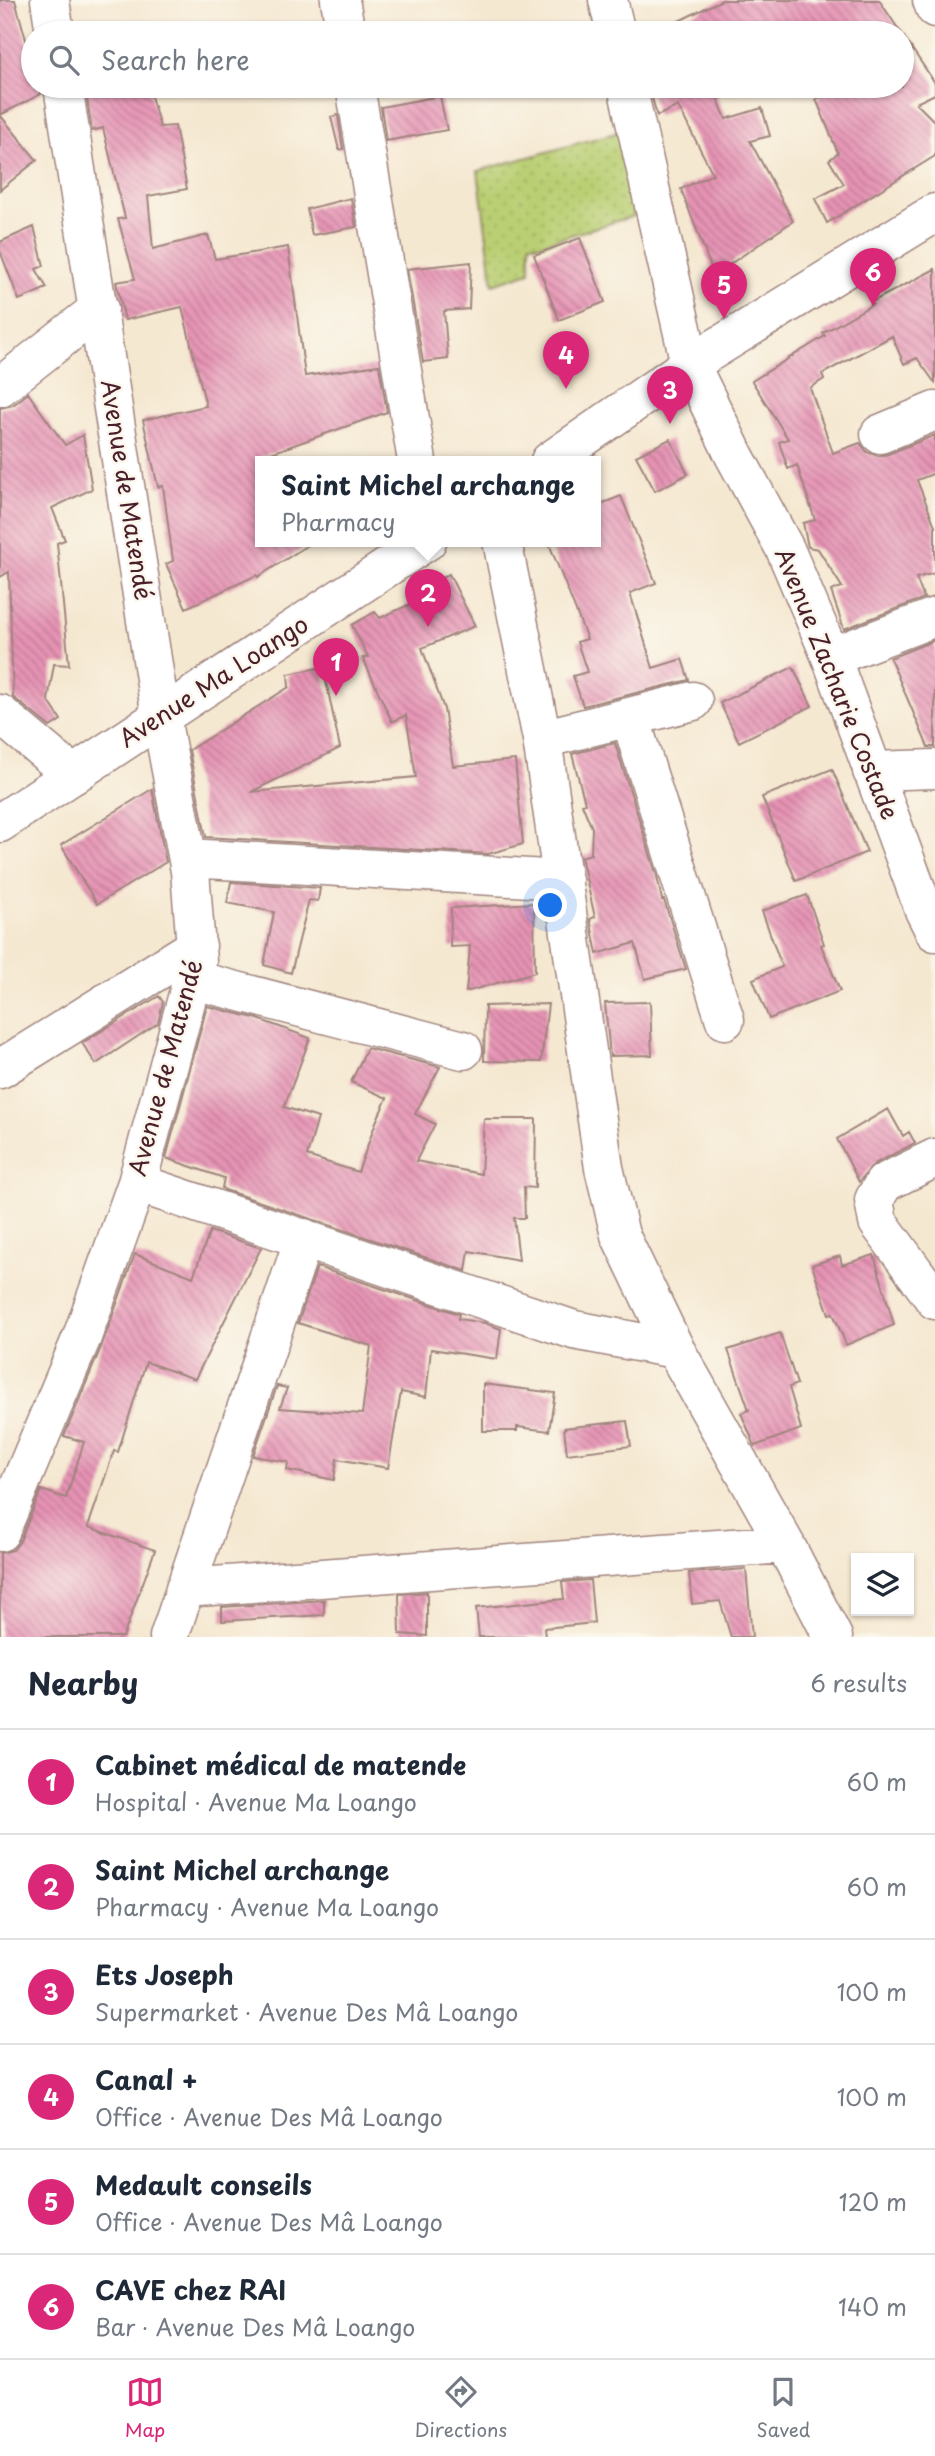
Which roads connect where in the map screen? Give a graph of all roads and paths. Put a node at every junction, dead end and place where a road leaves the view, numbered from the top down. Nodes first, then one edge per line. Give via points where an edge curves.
1 (50, 0) edge
2 (340, 0) edge
3 (608, 0) edge
4 (932, 0) edge
5 (935, 8) edge
6 (53, 21) edge
7 (344, 21) edge
8 (613, 21) edge
9 (65, 98) edge
10 (357, 98) edge
11 (630, 98) edge
12 (935, 214) edge
13 (99, 309) junction
14 (690, 364) junction
15 (0, 387) edge
16 (935, 411) edge
17 (880, 434) dead end
18 (416, 456) edge
19 (557, 456) edge
20 (418, 547) edge
21 (503, 547) edge
22 (935, 617) edge
23 (831, 657) junction
24 (693, 701) dead end
25 (0, 714) edge
26 (161, 717) junction
27 (630, 717) junction
28 (542, 739) junction
29 (935, 769) edge
30 (872, 771) junction
31 (73, 775) junction
32 (0, 823) edge
33 (188, 859) junction
34 (563, 880) junction
35 (935, 932) edge
36 (195, 963) junction
37 (724, 1020) dead end
38 (463, 1050) dead end
39 (0, 1069) edge
40 (935, 1158) edge
41 (137, 1183) junction
42 (304, 1238) junction
43 (935, 1300) edge
44 (675, 1349) junction
45 (0, 1532) edge
46 (785, 1544) junction
47 (185, 1588) junction
48 (169, 1637) edge
49 (833, 1637) edge

1 - 6 street
2 - 7 street
3 - 8 street
4 - 5 street
9 - 13 street, Avenue de Matendé
10 - 18 street
11 - 14 street, Avenue Zacharie Costade
12 - 14 street
13 - 15 street
13 - 26 street, Avenue de Matendé
14 - 19 street
14 - 23 street, Avenue Zacharie Costade via 785,549
16 - 17 street
20 - 26 street, Avenue Ma Loango
21 - 28 street
22 - 23 street
23 - 30 street, Avenue Zacharie Costade
24 - 27 street
25 - 31 street
26 - 31 street, Avenue Ma Loango
26 - 33 street, Avenue de Matendé
27 - 28 street
27 - 37 street
28 - 34 street
29 - 30 street
30 - 35 street, Avenue Zacharie Costade
31 - 32 street, Avenue Ma Loango
33 - 34 street
33 - 36 street, Avenue de Matendé
34 - 44 street via 604,1168 620,1235
36 - 38 street
36 - 39 street
36 - 41 street, Avenue de Matendé
40 - 43 street via 884,1184 874,1200 878,1222
41 - 42 street
41 - 45 street, Avenue de Matendé via 82,1337
42 - 44 street via 574,1330
42 - 47 street
44 - 46 street
46 - 47 street
46 - 49 street
47 - 48 street

